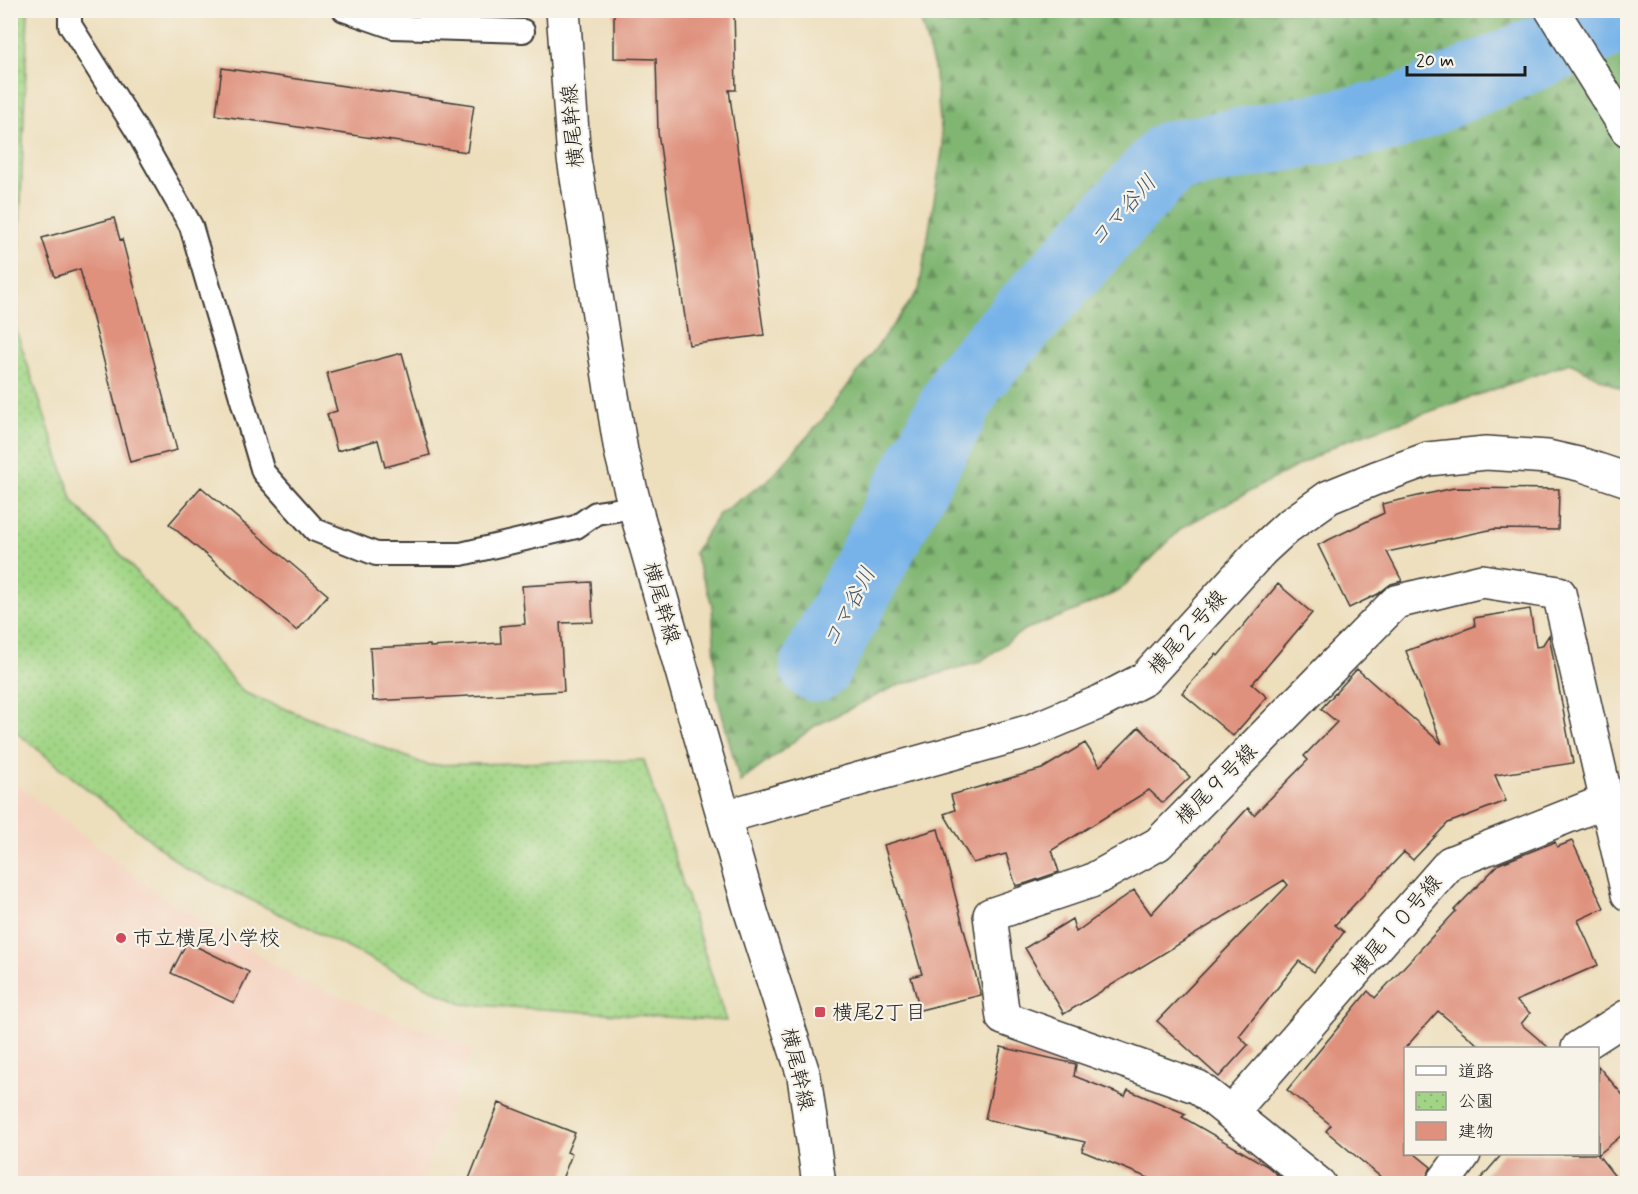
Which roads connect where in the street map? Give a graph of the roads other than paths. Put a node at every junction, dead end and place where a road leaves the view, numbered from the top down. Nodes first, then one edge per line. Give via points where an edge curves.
1 (70, 10) edge
2 (345, 10) edge
3 (563, 10) edge
4 (1552, 10) edge
5 (523, 31) dead end
6 (1628, 131) edge
7 (1628, 480) edge
8 (635, 507) junction
9 (1606, 801) junction
10 (724, 817) junction
11 (1628, 894) edge
12 (1628, 1016) edge
13 (1580, 1047) edge
14 (1231, 1113) junction
15 (1463, 1155) edge
16 (819, 1184) edge
17 (1319, 1184) edge
18 (1442, 1184) edge

1 - 8 lane via 70,25 191,226 263,472 315,530 376,554 460,554 576,527 596,513
2 - 5 lane via 393,27
3 - 8 main road, 横尾幹線 via 574,159 621,451
4 - 6 main road
7 - 10 main road, 横尾２号線 via 1548,457 1486,453 1428,459 1376,478 1329,497 1287,527 1260,551 1144,679 1100,702 1031,731
8 - 10 main road, 横尾幹線
9 - 11 main road, 横尾９号線
9 - 14 main road, 横尾１０号線 via 1450,863
9 - 14 main road, 横尾９号線 via 1560,593 1482,581 1396,602 1158,844 1091,881 990,915 1003,1018 1198,1087
10 - 16 main road, 横尾幹線 via 804,1076
12 - 13 main road
14 - 17 main road, 横尾９号線
15 - 18 main road

